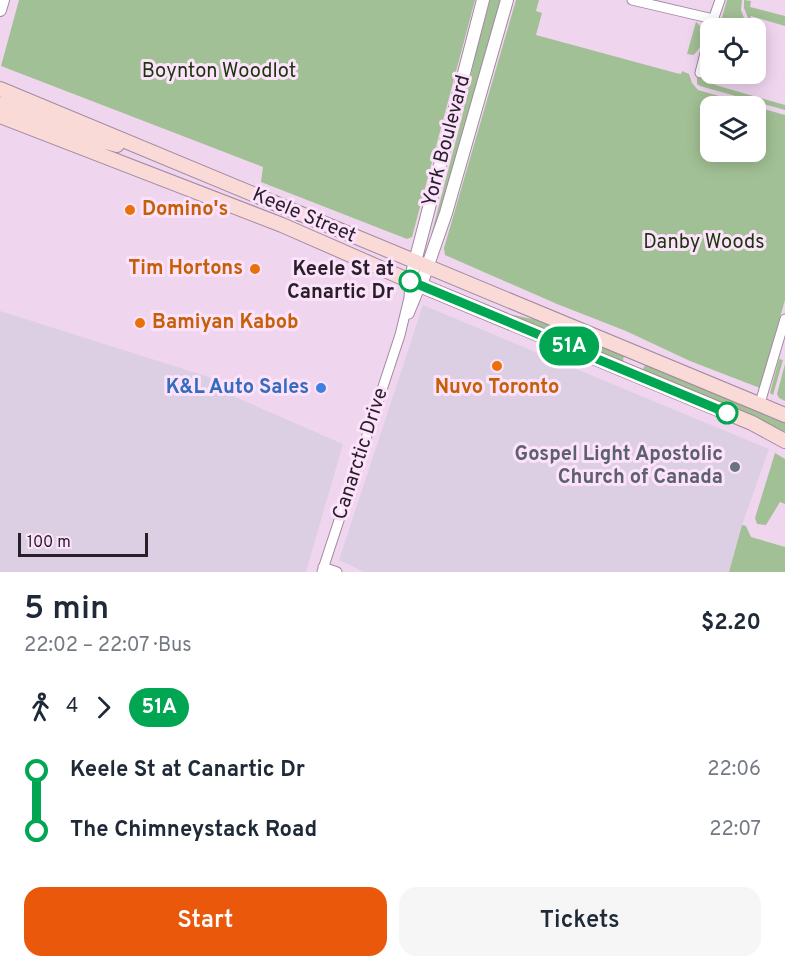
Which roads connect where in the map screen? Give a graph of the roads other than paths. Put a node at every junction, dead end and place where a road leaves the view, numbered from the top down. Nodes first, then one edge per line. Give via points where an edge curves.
1 (3, 0) edge
2 (483, 0) edge
3 (507, 0) edge
4 (632, 0) edge
5 (720, 0) edge
6 (0, 10) edge
7 (714, 18) edge
8 (700, 22) edge
9 (0, 89) edge
10 (0, 104) edge
11 (0, 116) edge
12 (160, 156) junction
13 (421, 265) junction
14 (415, 283) junction
15 (785, 319) edge
16 (641, 355) junction
17 (632, 373) junction
18 (760, 403) junction
19 (785, 415) edge
20 (785, 441) edge
21 (323, 570) edge
22 (337, 572) edge

1 - 6 street
2 - 13 street, York Boulevard
3 - 13 street, York Boulevard via 446,213
4 - 8 street
5 - 7 street
9 - 12 main road, Keele Street
10 - 12 main road via 65,131
11 - 14 main road, Keele Street via 282,225
12 - 13 main road, Keele Street
13 - 14 street, York Boulevard
13 - 16 main road, Keele Street
14 - 17 main road, Keele Street
14 - 21 street, Canarctic Drive
15 - 18 street
16 - 17 main road
16 - 18 main road, Keele Street
17 - 20 main road, Keele Street via 752,423
18 - 19 main road, Keele Street
21 - 22 street

